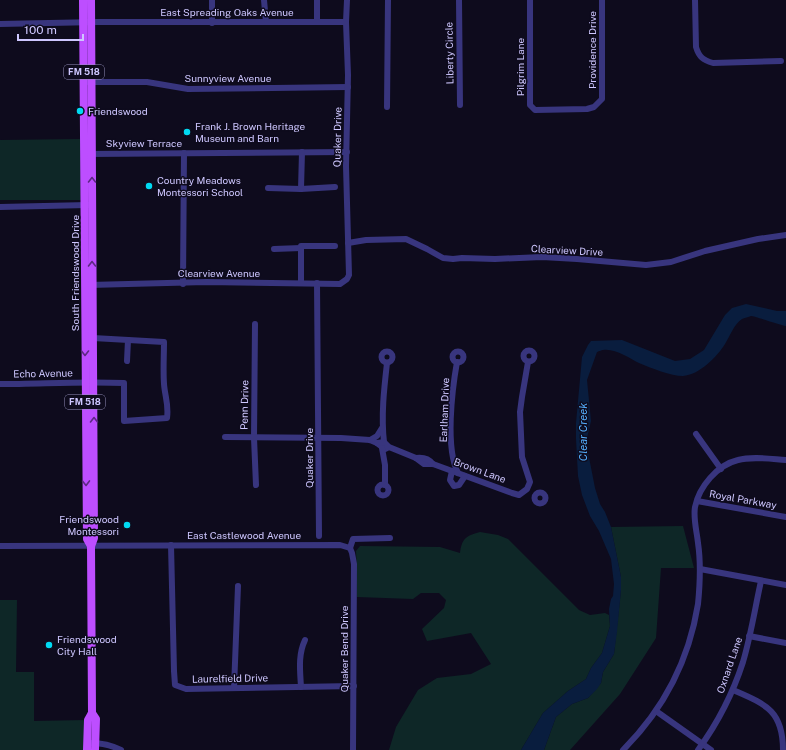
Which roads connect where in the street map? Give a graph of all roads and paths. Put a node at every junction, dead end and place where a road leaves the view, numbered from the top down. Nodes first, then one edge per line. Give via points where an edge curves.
1 (83, 0) edge
2 (90, 0) edge
3 (212, 0) edge
4 (264, 0) edge
5 (317, 0) edge
6 (347, 0) edge
7 (388, 0) edge
8 (458, 0) edge
9 (530, 0) edge
10 (602, 0) edge
11 (694, 0) edge
12 (317, 21) junction
13 (266, 22) junction
14 (346, 22) junction
15 (87, 23) junction
16 (212, 23) junction
17 (0, 24) edge
18 (781, 61) dead end
19 (88, 82) junction
20 (348, 87) junction
21 (601, 100) joint
22 (460, 105) dead end
23 (387, 107) dead end
24 (302, 152) junction
25 (347, 152) junction
26 (184, 153) junction
27 (88, 154) junction
28 (335, 187) dead end
29 (268, 188) dead end
30 (301, 189) junction
31 (88, 205) junction
32 (0, 207) edge
33 (786, 235) edge
34 (348, 243) junction
35 (335, 246) dead end
36 (301, 248) junction
37 (274, 249) dead end
38 (349, 275) joint
39 (301, 283) junction
40 (317, 283) junction
41 (183, 284) junction
42 (89, 285) junction
43 (255, 324) dead end
44 (93, 338) junction
45 (128, 340) junction
46 (127, 361) dead end
47 (457, 362) dead end
48 (528, 362) dead end
49 (386, 363) dead end
50 (89, 383) junction
51 (0, 384) edge
52 (382, 428) junction
53 (696, 434) dead end
54 (225, 437) dead end
55 (254, 438) junction
56 (319, 438) junction
57 (370, 440) junction
58 (381, 444) junction
59 (453, 458) junction
60 (786, 460) edge
61 (444, 468) junction
62 (721, 468) junction
63 (455, 472) junction
64 (465, 476) junction
65 (385, 485) dead end
66 (256, 486) dead end
67 (527, 488) junction
68 (519, 495) junction
69 (697, 501) junction
70 (786, 516) edge
71 (319, 536) dead end
72 (390, 538) dead end
73 (171, 545) junction
74 (0, 546) edge
75 (91, 546) junction
76 (350, 548) junction
77 (700, 569) junction
78 (761, 580) junction
79 (786, 585) edge
80 (238, 586) dead end
81 (749, 636) junction
82 (305, 640) dead end
83 (786, 643) edge
84 (354, 686) junction
85 (301, 687) junction
86 (234, 688) junction
87 (733, 690) junction
88 (656, 711) junction
89 (703, 744) junction
90 (91, 747) edge
91 (121, 750) edge
92 (353, 750) edge
93 (624, 750) edge
94 (698, 750) edge
95 (711, 750) edge
96 (783, 750) edge

1 - 15 main road, South Friendswood Drive / FM 518
2 - 15 main road, South Friendswood Drive / FM 518
3 - 16 street
4 - 13 street
5 - 12 street
6 - 14 street, Quaker Drive
7 - 23 street
8 - 22 street, Liberty Circle
9 - 21 street, Pilgrim Lane via 530,105 535,110 587,109 594,107
10 - 21 street, Providence Drive
11 - 18 street via 696,47 704,60 713,63
12 - 13 street, East Spreading Oaks Avenue
12 - 14 street, East Spreading Oaks Avenue
13 - 16 street, East Spreading Oaks Avenue
14 - 20 street, Quaker Drive
15 - 16 street, East Spreading Oaks Avenue
15 - 17 street, East Spreading Oaks Avenue
15 - 19 main road, South Friendswood Drive / FM 518
19 - 20 street, Sunnyview Avenue via 147,82 188,89
19 - 27 main road, South Friendswood Drive / FM 518
20 - 25 street, Quaker Drive
24 - 25 street, Skyview Terrace
24 - 26 street, Skyview Terrace
24 - 30 street
25 - 34 street, Quaker Drive
26 - 27 street, Skyview Terrace
26 - 41 street
27 - 31 main road, South Friendswood Drive / FM 518
28 - 30 street
29 - 30 street
31 - 32 street
31 - 42 main road, South Friendswood Drive / FM 518
33 - 34 street, Clearview Drive via 705,251 671,262 646,265 542,257 442,258 406,239
34 - 38 street, Quaker Drive
35 - 36 street
36 - 37 street
36 - 39 street
38 - 40 street, Clearview Avenue via 340,284
39 - 40 street, Clearview Avenue
39 - 41 street, Clearview Avenue
40 - 56 street, Quaker Drive
41 - 42 street, Clearview Avenue
42 - 44 main road, South Friendswood Drive / FM 518
42 -> 50 main road, South Friendswood Drive / FM 518
43 - 55 street, Penn Drive
44 - 45 street
44 - 50 main road, South Friendswood Drive / FM 518
45 - 46 street
45 - 50 street, Echo Avenue via 164,342 167,418 124,421 124,383
47 - 59 street, Earlham Drive via 452,408
48 - 67 street via 520,412 522,457 530,482
49 - 52 street
50 - 51 street, Echo Avenue
50 - 75 main road, South Friendswood Drive / FM 518 via 87,539
52 - 57 street via 377,436
52 - 58 street
53 - 62 street
54 - 55 street
55 - 56 street
55 - 66 street, Penn Drive
56 - 57 street
56 - 71 street, Quaker Drive
57 - 58 street
58 - 61 street, Brown Lane via 385,449 389,447 424,464
58 - 65 street via 386,472
59 - 61 street
59 - 63 street, Earlham Drive
60 - 62 street via 748,458
61 - 63 street, Brown Lane
62 - 69 street via 702,488
63 - 64 street, Brown Lane
63 - 64 street, Earlham Drive via 450,480 454,486 459,485
64 - 68 street, Brown Lane
67 - 68 street
67 - 68 street, Brown Lane via 535,496
69 - 70 street, Royal Parkway
69 - 77 street via 695,522
72 - 76 street via 353,539
73 - 75 street, East Castlewood Avenue
73 - 76 street, East Castlewood Avenue via 340,545
73 - 86 street, Laurelfield Drive via 175,685 186,688
74 - 75 street, East Castlewood Avenue
75 - 90 main road, South Friendswood Drive / FM 518 via 92,713 88,720
76 - 84 street, Quaker Bend Drive via 354,564
77 - 78 street
77 - 88 street via 698,605 686,652 674,682
78 - 79 street
78 - 81 street, Oxnard Lane
80 - 86 street
81 - 83 street
81 - 87 street, Oxnard Lane
82 - 85 street via 300,649
84 - 85 street, Laurelfield Drive
84 - 92 street, Quaker Bend Drive
85 - 86 street, Laurelfield Drive
87 - 89 street, Oxnard Lane
87 - 96 street via 769,708 781,729
88 - 89 street
88 - 93 street
89 - 94 street, Oxnard Lane
89 - 95 street
90 - 91 street via 106,744

